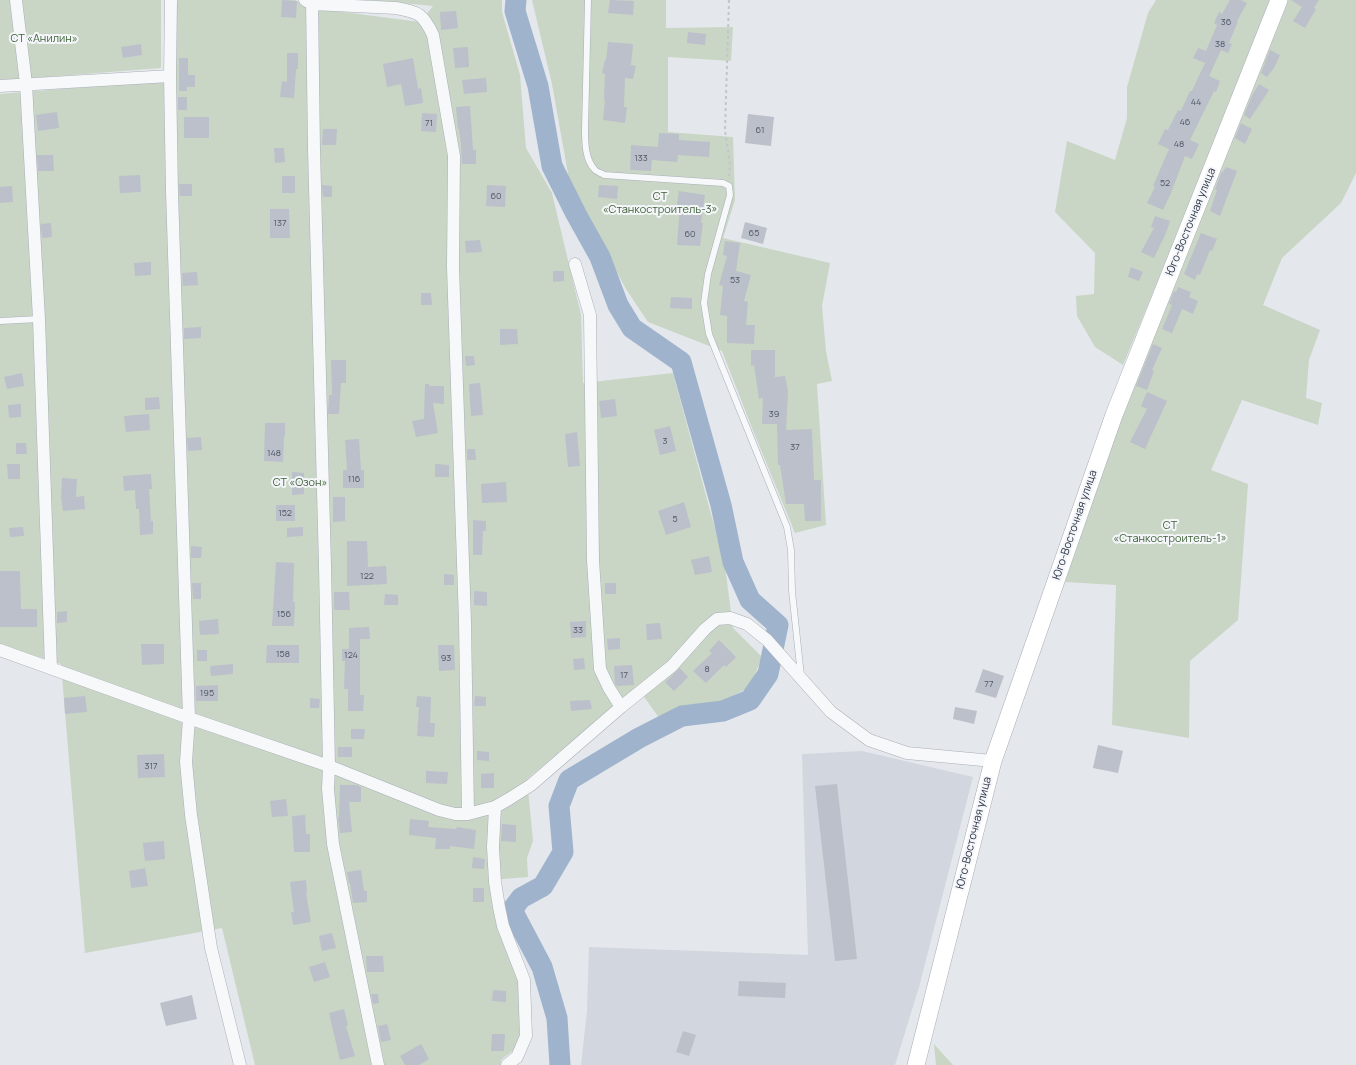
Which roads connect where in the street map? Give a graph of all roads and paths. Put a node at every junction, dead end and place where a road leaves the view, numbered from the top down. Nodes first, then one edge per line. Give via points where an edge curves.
1 (16, 0) edge
2 (172, 0) edge
3 (588, 0) edge
4 (729, 0) edge
5 (1279, 0) edge
6 (309, 1) edge
7 (170, 76) junction
8 (26, 84) junction
9 (0, 86) edge
10 (729, 186) junction
11 (575, 264) dead end
12 (39, 319) junction
13 (0, 322) edge
14 (0, 650) edge
15 (51, 668) junction
16 (802, 680) junction
17 (621, 707) junction
18 (189, 718) junction
19 (993, 761) junction
20 (329, 766) junction
21 (495, 807) junction
22 (468, 814) junction
23 (240, 1065) edge
24 (378, 1065) edge
25 (507, 1065) edge
26 (916, 1065) edge

1 - 8 street
2 - 7 street
3 - 10 lane via 585,129 586,147 595,170 604,174 724,183
4 - 10 path via 725,130 730,165
5 - 19 street, Юго-Восточная улица via 1114,415
6 - 20 street
6 - 22 street via 409,10 419,14 426,21 433,35 454,156 453,267 465,614
7 - 8 street
7 - 18 street
8 - 9 street
8 - 12 street
10 - 16 lane via 730,195 708,274 704,303 709,334 788,526
11 - 17 street via 590,315 593,560 600,670
12 - 13 lane
12 - 15 street
14 - 15 street
15 - 18 street
16 - 17 street via 767,640 747,624 730,618 717,619 672,666
16 - 19 street via 831,712 869,740 907,753
17 - 21 street via 531,785
18 - 20 street
18 - 23 street via 186,762 191,815 211,948
19 - 26 street, Юго-Восточная улица
20 - 22 street via 439,810
20 - 24 street via 328,789 333,844
21 - 22 street
21 - 25 street via 493,847 499,907 503,926 524,980 526,1036 517,1057

